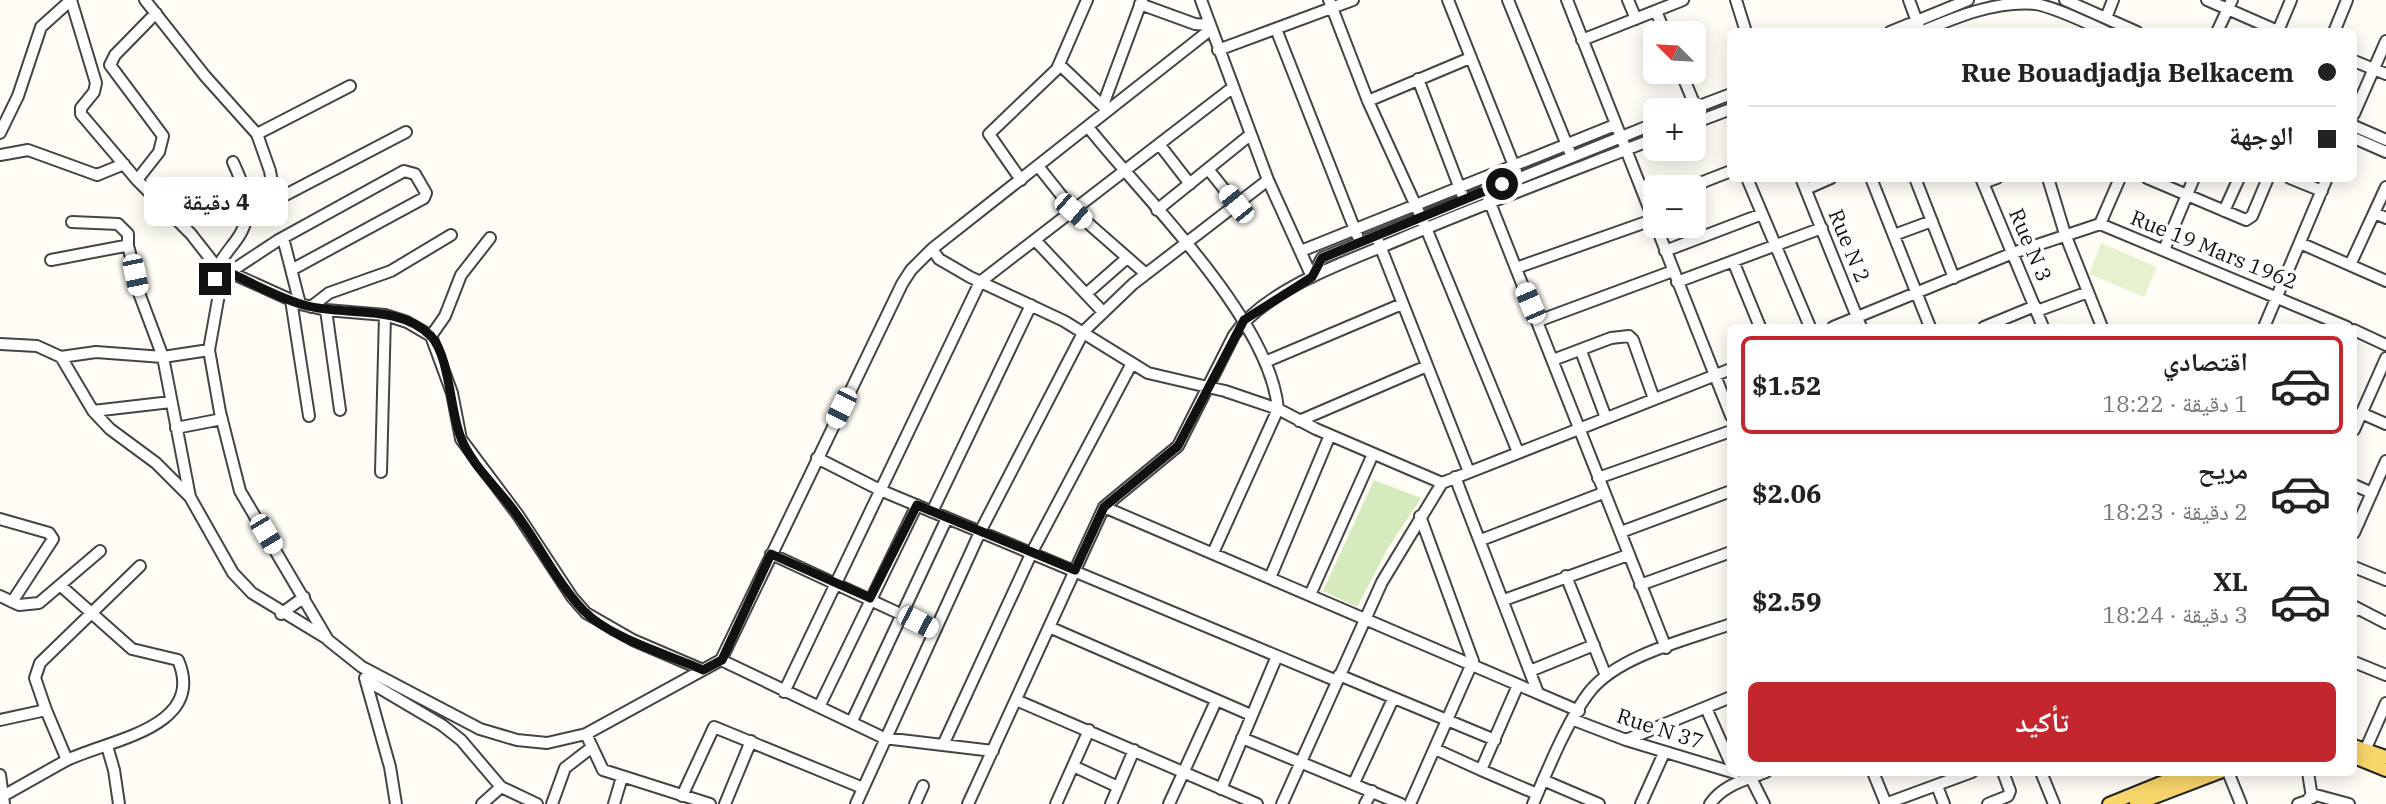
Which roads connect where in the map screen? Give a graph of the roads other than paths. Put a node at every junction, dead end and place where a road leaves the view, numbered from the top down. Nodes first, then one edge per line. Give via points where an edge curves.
1 (71, 0) edge
2 (145, 0) edge
3 (1087, 0) edge
4 (1201, 0) edge
5 (1353, 0) edge
6 (1448, 0) edge
7 (1508, 0) edge
8 (1567, 0) edge
9 (1628, 0) edge
10 (1736, 0) edge
11 (1909, 0) edge
12 (1968, 0) edge
13 (2065, 0) edge
14 (2113, 0) edge
15 (2207, 0) edge
16 (2291, 0) edge
17 (2347, 0) edge
18 (1680, 1) edge
19 (1141, 2) edge
20 (1999, 2) edge
21 (1331, 4) edge
22 (2230, 5) edge
23 (1656, 11) junction
24 (156, 13) junction
25 (2106, 18) junction
26 (1636, 19) junction
27 (1660, 21) edge
28 (1210, 28) junction
29 (1745, 28) edge
30 (1920, 28) edge
31 (1922, 28) edge
32 (1923, 28) edge
33 (2097, 28) edge
34 (2128, 28) edge
35 (2219, 28) edge
36 (2273, 28) edge
37 (2280, 28) edge
38 (2336, 28) edge
39 (1276, 29) junction
40 (1582, 40) junction
41 (2386, 41) edge
42 (1218, 50) junction
43 (1470, 58) junction
44 (2357, 62) edge
45 (1060, 65) junction
46 (2374, 69) junction
47 (2386, 74) edge
48 (1418, 79) junction
49 (350, 86) dead end
50 (1232, 88) junction
51 (1727, 96) edge
52 (1368, 101) junction
53 (1706, 104) edge
54 (2357, 107) edge
55 (1106, 108) junction
56 (1727, 111) edge
57 (1706, 118) edge
58 (1615, 125) junction
59 (1088, 127) junction
60 (2357, 127) edge
61 (1643, 128) edge
62 (406, 132) dead end
63 (0, 133) edge
64 (257, 134) junction
65 (1250, 135) junction
66 (1620, 138) junction
67 (2357, 139) edge
68 (2386, 140) edge
69 (1643, 143) edge
70 (1159, 144) junction
71 (1566, 144) junction
72 (1624, 150) junction
73 (2386, 152) edge
74 (0, 155) edge
75 (1571, 156) junction
76 (233, 162) dead end
77 (124, 164) junction
78 (1514, 165) junction
79 (1038, 166) junction
80 (1208, 169) junction
81 (1123, 171) junction
82 (1727, 173) edge
83 (1518, 177) junction
84 (137, 180) junction
85 (1021, 180) junction
86 (1268, 180) junction
87 (1706, 181) edge
88 (1749, 182) edge
89 (1873, 182) edge
90 (1917, 182) edge
91 (1982, 182) edge
92 (2049, 182) edge
93 (2118, 182) edge
94 (2156, 182) edge
95 (2192, 182) edge
96 (2237, 182) edge
97 (2266, 182) edge
98 (2300, 182) edge
99 (2325, 182) edge
100 (1190, 184) junction
101 (1804, 184) edge
102 (1460, 187) junction
103 (1643, 187) edge
104 (2386, 187) edge
105 (1485, 190) junction
106 (2322, 191) junction
107 (2187, 195) junction
108 (1464, 198) junction
109 (275, 200) junction
110 (1490, 201) junction
111 (1236, 204) junction
112 (1412, 204) junction
113 (1157, 210) junction
114 (1073, 211) junction
115 (2224, 211) junction
116 (2374, 212) junction
117 (1762, 214) junction
118 (247, 215) junction
119 (2386, 218) edge
120 (1932, 221) junction
121 (72, 222) dead end
122 (1423, 223) junction
123 (1643, 223) edge
124 (2100, 224) junction
125 (1354, 229) junction
126 (1822, 229) junction
127 (2065, 234) junction
128 (451, 235) dead end
129 (1376, 235) junction
130 (1894, 235) junction
131 (283, 238) junction
132 (491, 238) dead end
133 (1660, 238) edge
134 (1035, 240) junction
135 (1185, 242) junction
136 (1359, 242) junction
137 (2300, 243) junction
138 (1775, 245) junction
139 (128, 247) junction
140 (1381, 247) junction
141 (932, 249) junction
142 (2164, 250) junction
143 (1301, 251) junction
144 (1665, 251) junction
145 (2012, 253) junction
146 (1364, 254) junction
147 (1127, 258) junction
148 (51, 260) dead end
149 (1733, 261) junction
150 (2350, 265) junction
151 (216, 266) junction
152 (1516, 268) junction
153 (293, 270) junction
154 (1673, 271) junction
155 (230, 272) junction
156 (1146, 274) junction
157 (1312, 277) junction
158 (2385, 277) edge
159 (1954, 278) junction
160 (980, 282) junction
161 (1677, 282) junction
162 (1917, 292) junction
163 (2088, 292) junction
164 (219, 294) junction
165 (1086, 294) junction
166 (2277, 296) junction
167 (301, 304) junction
168 (1402, 304) junction
169 (1031, 305) junction
170 (2036, 308) junction
171 (326, 310) junction
172 (1102, 311) junction
173 (385, 315) junction
174 (1244, 320) junction
175 (1538, 321) junction
176 (1860, 323) edge
177 (1759, 324) edge
178 (1809, 324) edge
179 (1929, 324) edge
180 (1992, 324) edge
181 (2042, 324) edge
182 (2101, 324) edge
183 (2265, 324) edge
184 (2340, 324) edge
185 (1084, 331) junction
186 (2357, 331) edge
187 (431, 337) junction
188 (2385, 340) edge
189 (0, 344) edge
190 (209, 350) junction
191 (1581, 351) junction
192 (61, 357) junction
193 (163, 357) junction
194 (2386, 358) edge
195 (1553, 360) junction
196 (1265, 362) junction
197 (1131, 365) junction
198 (1427, 366) junction
199 (1727, 370) edge
200 (1714, 375) junction
201 (1208, 387) junction
202 (1654, 399) junction
203 (171, 402) junction
204 (1727, 406) edge
205 (340, 410) dead end
206 (1278, 410) junction
207 (93, 411) junction
208 (2361, 413) junction
209 (309, 416) dead end
210 (1606, 418) junction
211 (222, 419) junction
212 (1299, 421) junction
213 (2357, 423) edge
214 (2386, 424) edge
215 (176, 428) junction
216 (1578, 428) junction
217 (1727, 432) edge
218 (1330, 435) junction
219 (1518, 453) junction
220 (1373, 454) junction
221 (817, 458) junction
222 (2386, 461) edge
223 (381, 472) dead end
224 (1469, 472) junction
225 (1455, 477) junction
226 (1598, 478) junction
227 (1442, 484) junction
228 (2357, 485) edge
229 (2378, 487) edge
230 (880, 490) junction
231 (1727, 492) edge
232 (1603, 493) junction
233 (190, 497) junction
234 (917, 505) junction
235 (1104, 507) junction
236 (932, 512) junction
237 (1420, 516) junction
238 (947, 518) junction
239 (0, 519) edge
240 (2357, 527) edge
241 (981, 530) junction
242 (1620, 532) junction
243 (1481, 540) junction
244 (100, 551) dead end
245 (1032, 552) junction
246 (1213, 553) junction
247 (1727, 553) edge
248 (771, 554) junction
249 (1628, 555) junction
250 (140, 566) dead end
251 (2357, 568) edge
252 (1075, 570) junction
253 (1566, 576) junction
254 (1270, 578) junction
255 (2386, 580) edge
256 (836, 584) junction
257 (1640, 585) junction
258 (61, 586) junction
259 (0, 596) edge
260 (1310, 596) junction
261 (304, 597) junction
262 (870, 598) junction
263 (1504, 600) junction
264 (12, 602) junction
265 (2357, 609) edge
266 (92, 613) junction
267 (901, 613) junction
268 (281, 614) junction
269 (1364, 619) junction
270 (2386, 622) edge
271 (1727, 625) edge
272 (1049, 627) junction
273 (935, 630) junction
274 (328, 640) junction
275 (1594, 645) junction
276 (1666, 648) junction
277 (1277, 656) junction
278 (722, 660) junction
279 (2357, 663) edge
280 (1471, 666) junction
281 (362, 667) junction
282 (703, 670) junction
283 (1530, 671) junction
284 (1606, 676) junction
285 (2386, 676) edge
286 (1338, 678) junction
287 (366, 680) junction
288 (1518, 685) junction
289 (784, 692) junction
290 (1538, 694) junction
291 (1393, 699) junction
292 (1727, 699) edge
293 (1016, 700) junction
294 (1216, 701) junction
295 (2386, 703) edge
296 (819, 707) junction
297 (1706, 708) junction
298 (46, 710) junction
299 (1251, 715) junction
300 (1576, 716) junction
301 (0, 720) edge
302 (1448, 721) junction
303 (852, 722) junction
304 (1089, 730) junction
305 (586, 734) junction
306 (884, 738) junction
307 (1242, 738) junction
308 (1495, 740) junction
309 (1626, 740) junction
310 (751, 741) junction
311 (943, 745) junction
312 (107, 746) junction
313 (591, 748) junction
314 (1134, 750) junction
315 (1435, 750) junction
316 (993, 751) junction
317 (1664, 752) junction
318 (2359, 753) edge
319 (1727, 757) edge
320 (2386, 757) edge
321 (67, 760) junction
322 (1303, 762) junction
323 (1073, 766) junction
324 (1481, 770) junction
325 (2386, 770) edge
326 (1183, 771) junction
327 (1727, 771) edge
328 (0, 775) edge
329 (1731, 776) edge
330 (1744, 776) edge
331 (1756, 776) edge
332 (1874, 776) edge
333 (1958, 776) edge
334 (2004, 776) edge
335 (2043, 776) edge
336 (2178, 776) edge
337 (2210, 776) edge
338 (2230, 776) edge
339 (2308, 776) edge
340 (622, 777) junction
341 (1751, 778) junction
342 (1543, 780) junction
343 (1354, 783) junction
344 (923, 786) dead end
345 (1937, 786) junction
346 (501, 787) junction
347 (1118, 787) junction
348 (863, 788) junction
349 (1224, 790) junction
350 (1372, 791) junction
351 (682, 796) junction
352 (1535, 799) edge
353 (3, 800) edge
354 (2308, 801) edge
355 (119, 804) edge
356 (396, 804) edge
357 (482, 804) edge
358 (537, 804) edge
359 (552, 804) edge
360 (614, 804) edge
361 (710, 804) edge
362 (725, 804) edge
363 (856, 804) edge
364 (915, 804) edge
365 (968, 804) edge
366 (1056, 804) edge
367 (1111, 804) edge
368 (1169, 804) edge
369 (1222, 804) edge
370 (1257, 804) edge
371 (1282, 804) edge
372 (1365, 804) edge
373 (1401, 804) edge
374 (1410, 804) edge
375 (1599, 804) edge
376 (1640, 804) edge
377 (1711, 804) edge
378 (1764, 804) edge
379 (1885, 804) edge
380 (1944, 804) edge
381 (1988, 804) edge
382 (2054, 804) edge
383 (2109, 804) edge
384 (2136, 804) edge
385 (2241, 804) edge
386 (2349, 804) edge

1 - 63 street via 41,27
1 - 77 street via 96,83 80,111
2 - 24 street
3 - 45 street
4 - 28 street
5 - 21 street
6 - 43 street
7 - 71 street
8 - 40 street
9 - 26 street
10 - 29 street
11 - 30 street
12 - 31 street
13 - 25 street
14 - 25 street
15 - 22 street
16 - 37 street
17 - 38 street
18 - 23 street
19 - 28 street
19 - 55 street
20 - 32 street
20 - 33 street via 2037,4
21 - 39 street
21 - 52 street
22 - 35 street
22 - 36 street
23 - 26 street
23 - 27 street
24 - 64 street
24 - 84 street via 111,62 127,92 163,136 159,152
25 - 34 street
26 - 40 street
28 - 42 street
28 - 55 street
39 - 42 street
39 - 125 street
40 - 58 street
41 - 46 street
42 - 50 street
43 - 48 street
43 - 78 street
44 - 46 street
45 - 55 street
45 - 85 street via 989,135
46 - 47 street
46 - 54 street
48 - 52 street
48 - 102 street
49 - 64 street
50 - 65 street
50 - 70 street
51 - 53 street
52 - 112 street
55 - 59 street
56 - 57 street
58 - 66 street
58 - 71 street
59 - 79 street
59 - 81 street
60 - 68 street
61 - 66 street
62 - 109 street
64 - 109 street
65 - 80 street
65 - 86 street
66 - 72 street
66 - 75 street
67 - 73 street
69 - 72 street
70 - 81 street
70 - 100 street
71 - 75 street
71 - 78 street
72 - 103 street
72 - 110 street
74 - 77 street via 28,150 97,175
75 - 83 street
76 - 118 street via 246,195
77 - 84 street
78 - 83 street
78 - 102 street
79 - 85 street
79 - 114 street
80 - 100 street
80 - 111 street
81 - 113 street
81 - 114 street
82 - 87 street
83 - 105 street
84 - 151 street
85 - 141 street
86 - 111 street
86 - 143 street
88 - 117 street
89 - 130 street
90 - 120 street
91 - 145 street, Rue N 3
92 - 127 street
93 - 124 street
94 - 107 street
95 - 107 street
96 - 115 street
97 - 115 street via 2249,219
98 - 106 street
99 - 106 street
100 - 113 street
101 - 126 street, Rue N 2
102 - 108 street
102 - 112 street
104 - 116 street
105 - 108 street
105 - 110 street
106 - 137 street
107 - 115 street
107 - 142 street
108 - 122 street
109 - 118 street
110 - 122 street
110 - 152 street
111 - 135 street
112 - 122 street
112 - 125 street
113 - 135 street
114 - 134 street
114 - 147 street
116 - 119 street
116 - 150 street
117 - 138 street
117 - 144 street
118 - 151 street via 240,234
120 - 130 street
120 - 159 street
121 - 139 street via 118,224 128,234
122 - 129 street
122 - 140 street
122 - 219 street
123 - 152 street
124 - 127 street, Rue 19 Mars 1962
124 - 142 street, Rue 19 Mars 1962
125 - 136 street
125 - 143 street
126 - 138 street
126 - 176 street, Rue N 2
127 - 145 street, Rue 19 Mars 1962
127 - 163 street
128 - 167 street via 391,271
129 - 136 street
129 - 140 street
130 - 162 street
131 - 153 street
131 - 153 street via 404,171 415,174 426,193
131 - 155 street
132 - 187 street via 461,275
133 - 144 street
134 - 160 street
134 - 165 street
135 - 156 street
135 - 174 street
136 - 146 street
136 - 157 street via 1322,258
137 - 150 street
137 - 166 street
138 - 149 street
138 - 178 street
139 - 148 street
139 - 193 street
140 - 146 street
140 - 168 street
141 - 160 street
141 - 221 street via 902,284
142 - 166 street, Rue 19 Mars 1962
143 - 157 street
144 - 154 street
145 - 159 street, Rue 19 Mars 1962
145 - 170 street, Rue N 3
146 - 157 street
147 - 156 street
147 - 165 street
149 - 161 street
149 - 177 street
150 - 158 street
151 - 155 street
151 - 164 street
152 - 175 street
153 - 167 street
154 - 161 street
154 - 175 street
155 - 164 street
155 - 167 street
156 - 172 street
157 - 174 street
159 - 162 street, Rue 19 Mars 1962
160 - 169 street
160 - 230 street
161 - 200 street
162 - 176 street, Rue 19 Mars 1962
162 - 179 street
163 - 170 street
163 - 182 street
164 - 190 street
165 - 172 street
166 - 183 street
166 - 184 street, Rue 19 Mars 1962
167 - 171 street
167 - 209 street
168 - 196 street
168 - 198 street
169 - 185 street
169 - 236 street
170 - 180 street
170 - 181 street, Rue N 3
171 - 173 street
171 - 205 street
172 - 185 street
173 - 187 street
173 - 223 street
174 - 196 street
174 - 201 street
175 - 195 street
185 - 197 street
185 - 241 street
186 - 188 street
187 - 282 street via 452,393 461,439 572,597 586,613 632,640
189 - 192 street via 37,346
190 - 193 street
190 - 211 street
191 - 195 street
191 - 202 street via 1629,336
191 - 210 street
192 - 193 street via 96,352
192 - 207 street
193 - 203 street
194 - 208 street
195 - 216 street
196 - 206 street
197 - 201 street
197 - 245 street
198 - 212 street
198 - 224 street
199 - 200 street
200 - 202 street
200 - 204 street
201 - 206 street
201 - 235 street via 1178,446
202 - 210 street
203 - 207 street
203 - 215 street
206 - 212 street
206 - 246 street
207 - 233 street
208 - 213 street
208 - 214 street
210 - 216 street
211 - 215 street
211 - 261 street via 240,491
212 - 218 street
215 - 233 street
216 - 219 street
216 - 226 street
217 - 226 street
218 - 220 street
218 - 254 street
219 - 224 street
220 - 227 street
220 - 260 street
221 - 230 street
221 - 248 street
222 - 229 street
224 - 225 street
225 - 227 street
225 - 243 street
226 - 232 street
227 - 237 street
228 - 229 street
229 - 240 street
230 - 234 street
230 - 256 street
231 - 242 street
232 - 242 street
232 - 243 street
233 - 268 street via 233,573
234 - 236 street
234 - 262 street
235 - 246 street, Rue N 37
235 - 252 street
236 - 238 street
237 - 269 street
237 - 280 street via 1471,651
238 - 241 street
238 - 267 street
239 - 264 street via 49,533 53,539
241 - 245 street
241 - 273 street
242 - 249 street
243 - 263 street
244 - 258 street
245 - 252 street
245 - 311 street
246 - 254 street, Rue N 37
247 - 257 street
248 - 256 street
248 - 278 street
249 - 253 street
249 - 257 street
250 - 266 street
251 - 255 street
252 - 272 street
252 - 277 street
253 - 263 street
253 - 275 street
254 - 260 street, Rue N 37
256 - 262 street
256 - 289 street
257 - 276 street
258 - 264 street via 33,605
258 - 266 street
259 - 264 street
260 - 269 street, Rue N 37
261 - 268 street
261 - 274 street
262 - 267 street
262 - 296 street
263 - 283 street
265 - 270 street
266 - 298 street via 36,671
266 - 312 street via 132,649 178,660 184,685 182,698 165,719
267 - 273 street
267 - 303 street
268 - 274 street
269 - 280 street, Rue N 37
269 - 286 street
271 - 276 street
272 - 293 street
272 - 294 street
273 - 306 street
274 - 281 street
275 - 283 street
275 - 284 street
276 - 284 street
277 - 286 street
277 - 299 street
278 - 282 street
278 - 289 street
279 - 285 street
280 - 288 street, Rue N 37
280 - 302 street
281 - 287 street
281 - 305 street via 480,729 547,743
282 - 305 street
283 - 290 street
284 - 300 street via 1591,690
286 - 291 street
286 - 322 street
287 - 346 street via 452,733
287 - 356 street
288 - 290 street, Rue N 37
288 - 308 street
289 - 296 street
290 - 300 street, Rue N 37
291 - 302 street
291 - 343 street
292 - 297 street
293 - 304 street
293 - 316 street
294 - 299 street
294 - 326 street
295 - 318 street
296 - 303 street
297 - 309 street
297 - 319 street
298 - 301 street
298 - 321 street
299 - 307 street
300 - 309 street, Rue N 37
300 - 342 street
302 - 308 street
302 - 315 street
303 - 306 street
304 - 314 street
304 - 323 street
305 - 313 street
306 - 311 street
306 - 348 street
307 - 322 street
307 - 349 street
308 - 324 street
309 - 317 street, Rue N 37
310 - 348 street
310 - 351 street via 712,728
310 - 362 street
311 - 316 street
312 - 321 street
312 - 355 street
313 - 340 street via 603,770
313 - 359 street via 565,768
314 - 326 street
314 - 347 street
315 - 324 street
315 - 374 street
316 - 365 street
317 - 327 street, Rue N 37
317 - 376 street
318 - 320 main road
318 - 325 main road
321 - 353 street
322 - 343 street
322 - 371 street
323 - 347 street
323 - 366 street
324 - 352 street
326 - 349 street
326 - 368 street
328 - 353 street
329 - 377 street
330 - 341 street
331 - 341 street
332 - 379 street
333 - 345 street
334 - 381 street via 2008,796
335 - 382 street
336 - 383 main road
337 - 384 main road
338 - 385 street
339 - 354 street
340 - 351 street
340 - 360 street
341 - 378 street
342 - 352 street
342 - 375 street
343 - 350 street
344 - 364 street
345 - 379 street
345 - 380 street
346 - 357 street
346 - 358 street
347 - 367 street
348 - 363 street
349 - 369 street
349 - 370 street
350 - 372 street
350 - 373 street
351 - 361 street
354 - 386 street

